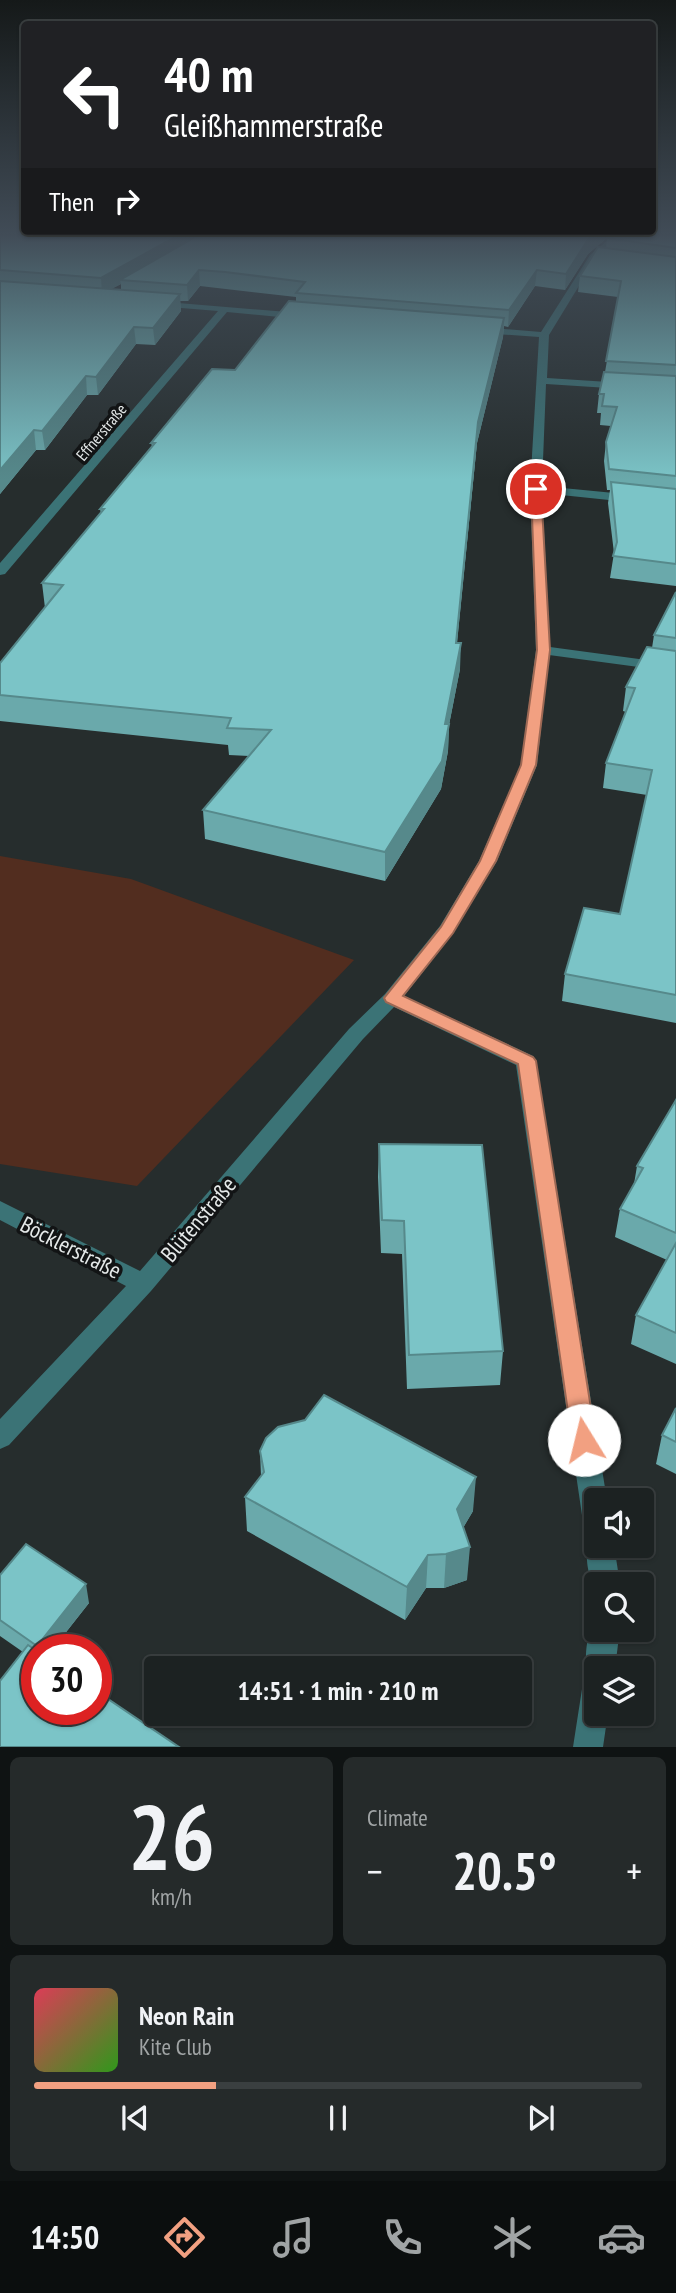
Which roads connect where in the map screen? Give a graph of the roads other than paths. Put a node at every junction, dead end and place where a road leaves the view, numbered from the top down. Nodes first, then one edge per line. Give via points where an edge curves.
1 (218, 318) edge
2 (555, 318) edge
3 (474, 329) edge
4 (544, 335) junction
5 (542, 381) junction
6 (636, 387) edge
7 (536, 489) junction
8 (676, 503) edge
9 (0, 571) edge
10 (543, 650) junction
11 (676, 668) edge
12 (392, 998) junction
13 (0, 1210) edge
14 (143, 1284) junction
15 (0, 1437) edge
16 (592, 1488) edge
17 (592, 1726) edge
18 (589, 1747) edge

1 - 9 street, Effnerstraße
2 - 4 street
3 - 4 street
4 - 5 street, Blütenstraße
5 - 6 street
5 - 7 street, Blütenstraße
7 - 8 street
7 - 10 street, Blütenstraße
10 - 11 street
10 - 12 street, Blütenstraße via 529,765 488,861 447,929
12 - 14 street, Blütenstraße via 356,1034
12 - 16 street via 526,1061
13 - 14 street, Böcklerstraße
14 - 15 street, Blütenstraße
17 - 18 street

